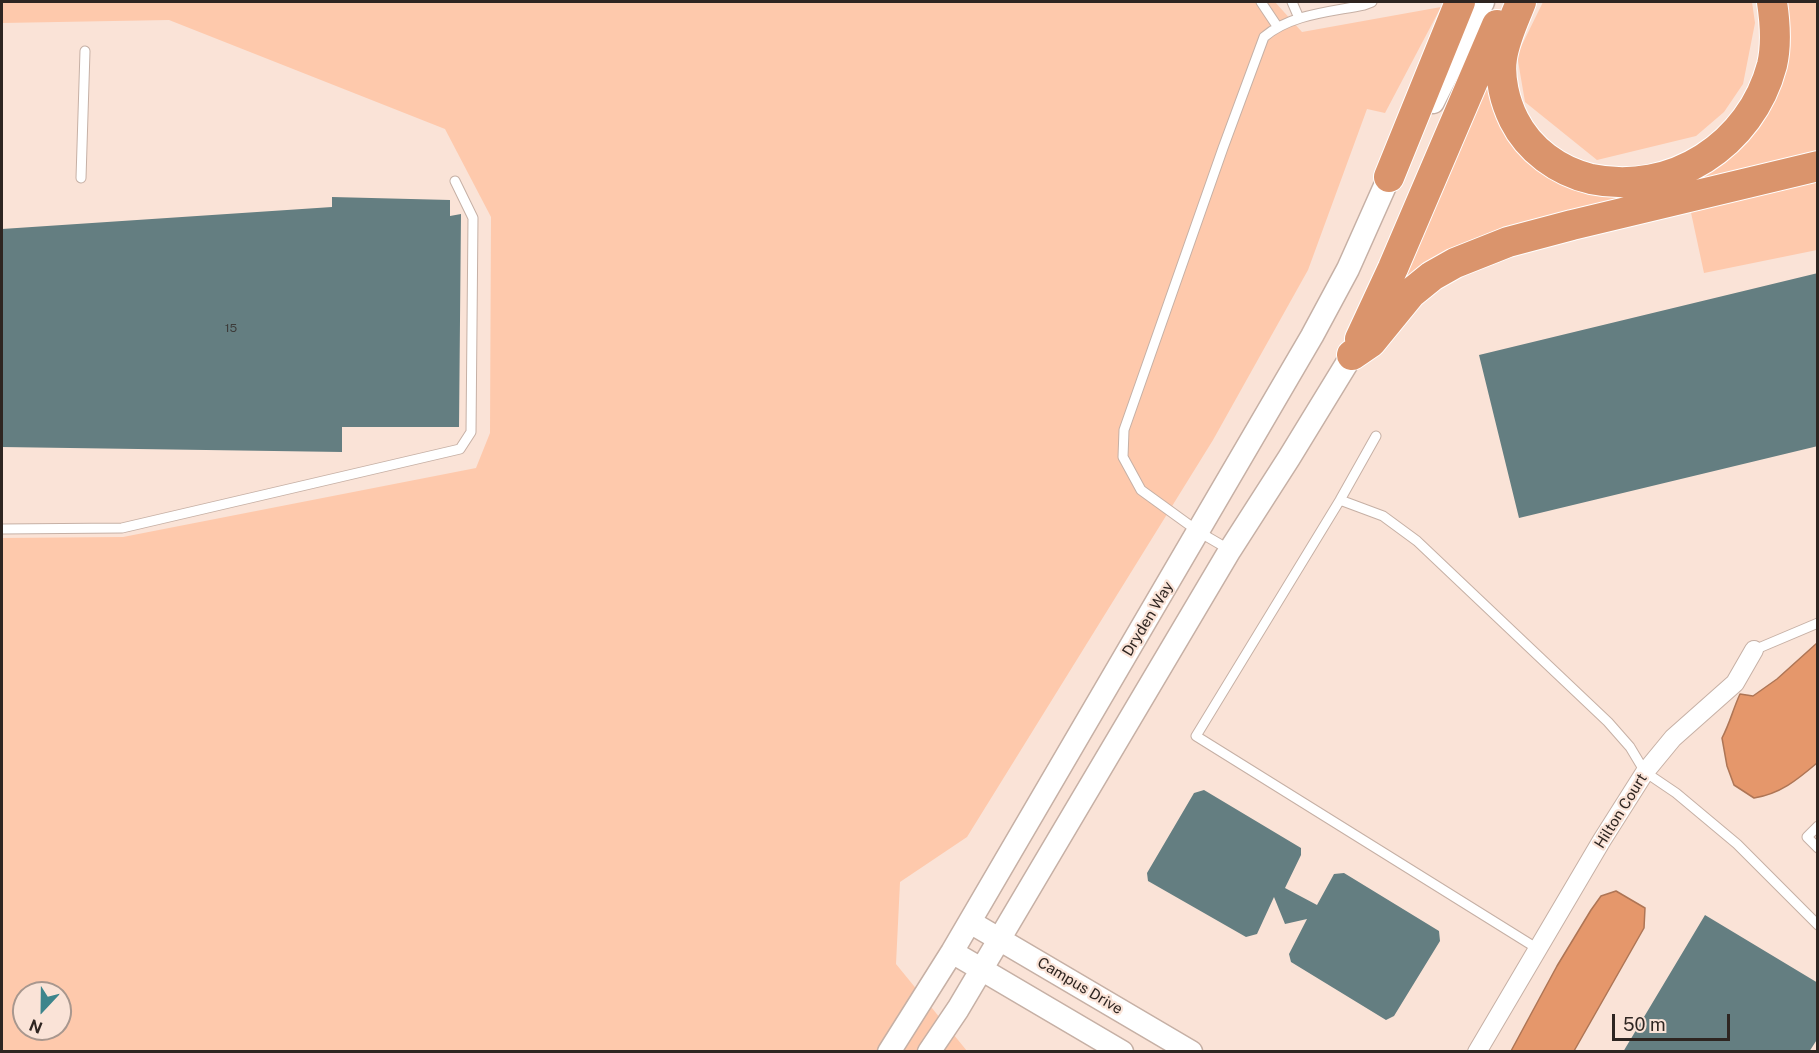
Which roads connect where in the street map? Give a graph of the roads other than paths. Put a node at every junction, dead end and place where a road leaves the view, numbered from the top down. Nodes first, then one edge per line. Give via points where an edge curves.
1 (1261, 2) edge
2 (1292, 2) edge
3 (1372, 2) edge
4 (1460, 2) edge
5 (1483, 2) edge
6 (1508, 2) edge
7 (1521, 2) edge
8 (1772, 2) edge
9 (1299, 18) junction
10 (1277, 26) junction
11 (85, 51) dead end
12 (1818, 166) edge
13 (81, 177) dead end
14 (1389, 177) junction
15 (455, 181) dead end
16 (1352, 355) junction
17 (1376, 436) dead end
18 (1340, 500) junction
19 (2, 529) edge
20 (1199, 532) junction
21 (1230, 550) junction
22 (1818, 623) edge
23 (1754, 650) joint
24 (1644, 772) junction
25 (1818, 826) edge
26 (1818, 848) edge
27 (970, 921) junction
28 (1818, 925) edge
29 (999, 939) junction
30 (1538, 949) junction
31 (952, 952) junction
32 (982, 969) junction
33 (889, 1052) edge
34 (929, 1052) edge
35 (1122, 1052) edge
36 (1191, 1052) edge
37 (1477, 1052) edge

1 - 10 lane
2 - 9 lane
3 - 9 lane
4 - 14 highway
5 - 14 street, Dryden Way via 1426,117
6 - 16 highway
7 - 8 highway via 1502,59 1504,92 1520,131 1542,155 1560,167 1579,176 1623,183 1656,180 1677,173 1714,152 1738,130 1760,96 1772,63
9 - 10 lane
10 - 20 lane via 1264,37 1124,430 1123,457 1141,490
11 - 13 lane
12 - 16 highway via 1572,225 1508,242 1455,262 1411,293 1371,342
14 - 20 street, Dryden Way via 1333,298
15 - 19 lane via 472,218 471,432 460,449 122,528
16 - 21 street
17 - 18 lane
18 - 24 lane via 1383,516 1417,541 1608,722 1630,747
18 - 30 lane via 1196,736
20 - 21 lane
20 - 27 street, Dryden Way
21 - 29 street
22 - 23 lane, Hilton Court
23 - 24 street, Hilton Court via 1736,683 1673,738
24 - 28 lane via 1737,844
24 - 30 street, Hilton Court
25 - 26 lane via 1807,837
27 - 29 street, Campus Drive
27 - 31 street, Dryden Way
29 - 32 street
29 - 36 street, Campus Drive
30 - 37 street, Hilton Court
31 - 32 street
31 - 33 street, Dryden Way
32 - 34 street
32 - 35 street

